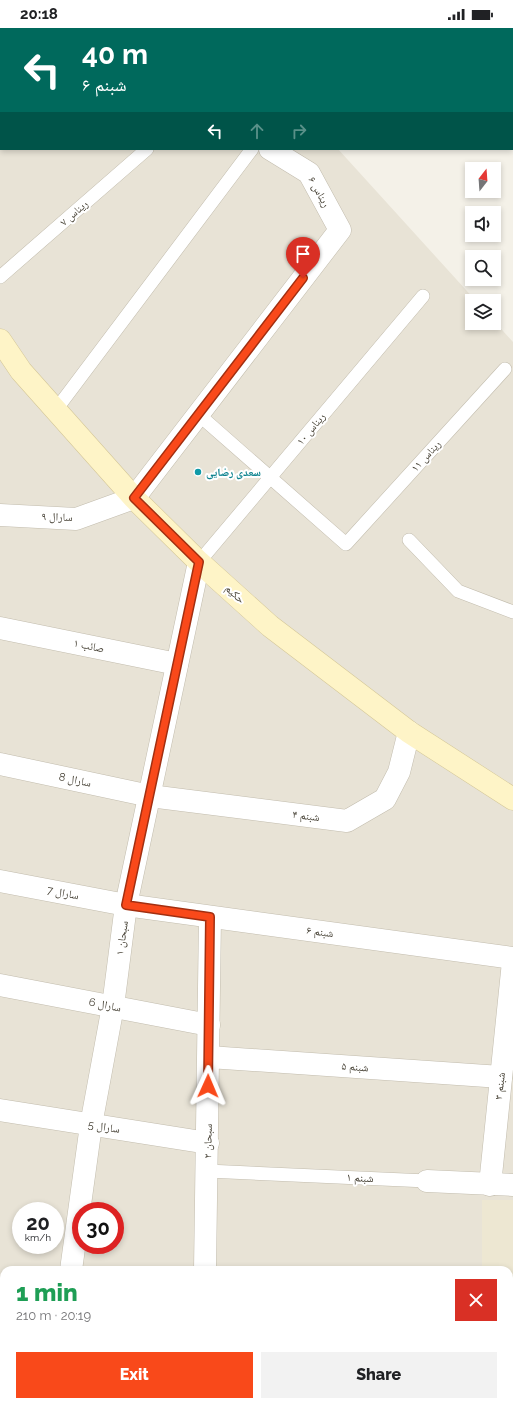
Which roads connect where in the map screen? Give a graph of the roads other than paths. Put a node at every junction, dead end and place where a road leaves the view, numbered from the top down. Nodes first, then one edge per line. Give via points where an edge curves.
1 (146, 150) edge
2 (251, 150) edge
3 (272, 150) edge
4 (0, 277) edge
5 (423, 296) dead end
6 (1, 344) edge
7 (505, 368) dead end
8 (55, 410) junction
9 (198, 414) junction
10 (270, 477) junction
11 (134, 498) junction
12 (0, 515) edge
13 (409, 540) dead end
14 (199, 562) junction
15 (513, 612) edge
16 (0, 628) edge
17 (177, 664) junction
18 (409, 732) junction
19 (0, 764) edge
20 (150, 796) junction
21 (513, 799) edge
22 (0, 881) edge
23 (126, 905) junction
24 (210, 917) junction
25 (513, 958) edge
26 (513, 962) edge
27 (0, 985) edge
28 (113, 1006) junction
29 (209, 1025) junction
30 (509, 1040) edge
31 (209, 1057) junction
32 (501, 1077) junction
33 (0, 1110) edge
34 (91, 1126) junction
35 (208, 1144) junction
36 (207, 1171) junction
37 (427, 1181) joint
38 (490, 1185) junction
39 (513, 1185) edge
40 (73, 1266) edge
41 (206, 1266) edge

1 - 4 lane, ریناس ۷
2 - 8 lane
3 - 9 street, ریناس ۶ via 309,174 340,230
5 - 10 lane, ریناس ۱۰
6 - 8 street, حکیم
7 - 10 lane, ریناس ۱۱ via 346,544
8 - 11 street, حکیم
9 - 10 lane
9 - 11 street
10 - 14 lane, ریناس ۱۰
11 - 12 street, سارال ۹ via 76,519
11 - 14 street, حکیم
13 - 15 lane via 458,591
14 - 17 street, سبحان ۱
14 - 18 street, حکیم via 270,626
16 - 17 street, صائب ۱
17 - 20 street, سبحان ۱
18 - 20 street, شبنم ۴ via 398,772 385,799 346,821
18 - 21 street, حکیم
19 - 20 street, سارال 8
20 - 23 street, سبحان ۱
22 - 23 street, سارال 7
23 - 24 street, شبنم ۶
23 - 28 street, سبحان ۱
24 - 25 street, شبنم ۶
24 - 29 street, سبحان ۲
26 - 30 street, شبنم ۳
27 - 28 street, سارال 6
28 - 29 street, سارال 6
28 - 34 street, سبحان ۱
29 - 31 street, سبحان ۲
30 - 32 street, شبنم ۳
31 - 32 street, شبنم ۵
31 - 35 street, سبحان ۲
32 - 38 street, شبنم ۳
33 - 34 street, سارال 5
34 - 35 street, سارال 5
34 - 40 street, سبحان ۱
35 - 36 street, سبحان ۲
36 - 37 lane, شبنم ۱
36 - 41 street, سبحان ۲
37 - 38 street, شبنم ۱
38 - 39 street, شبنم ۱

